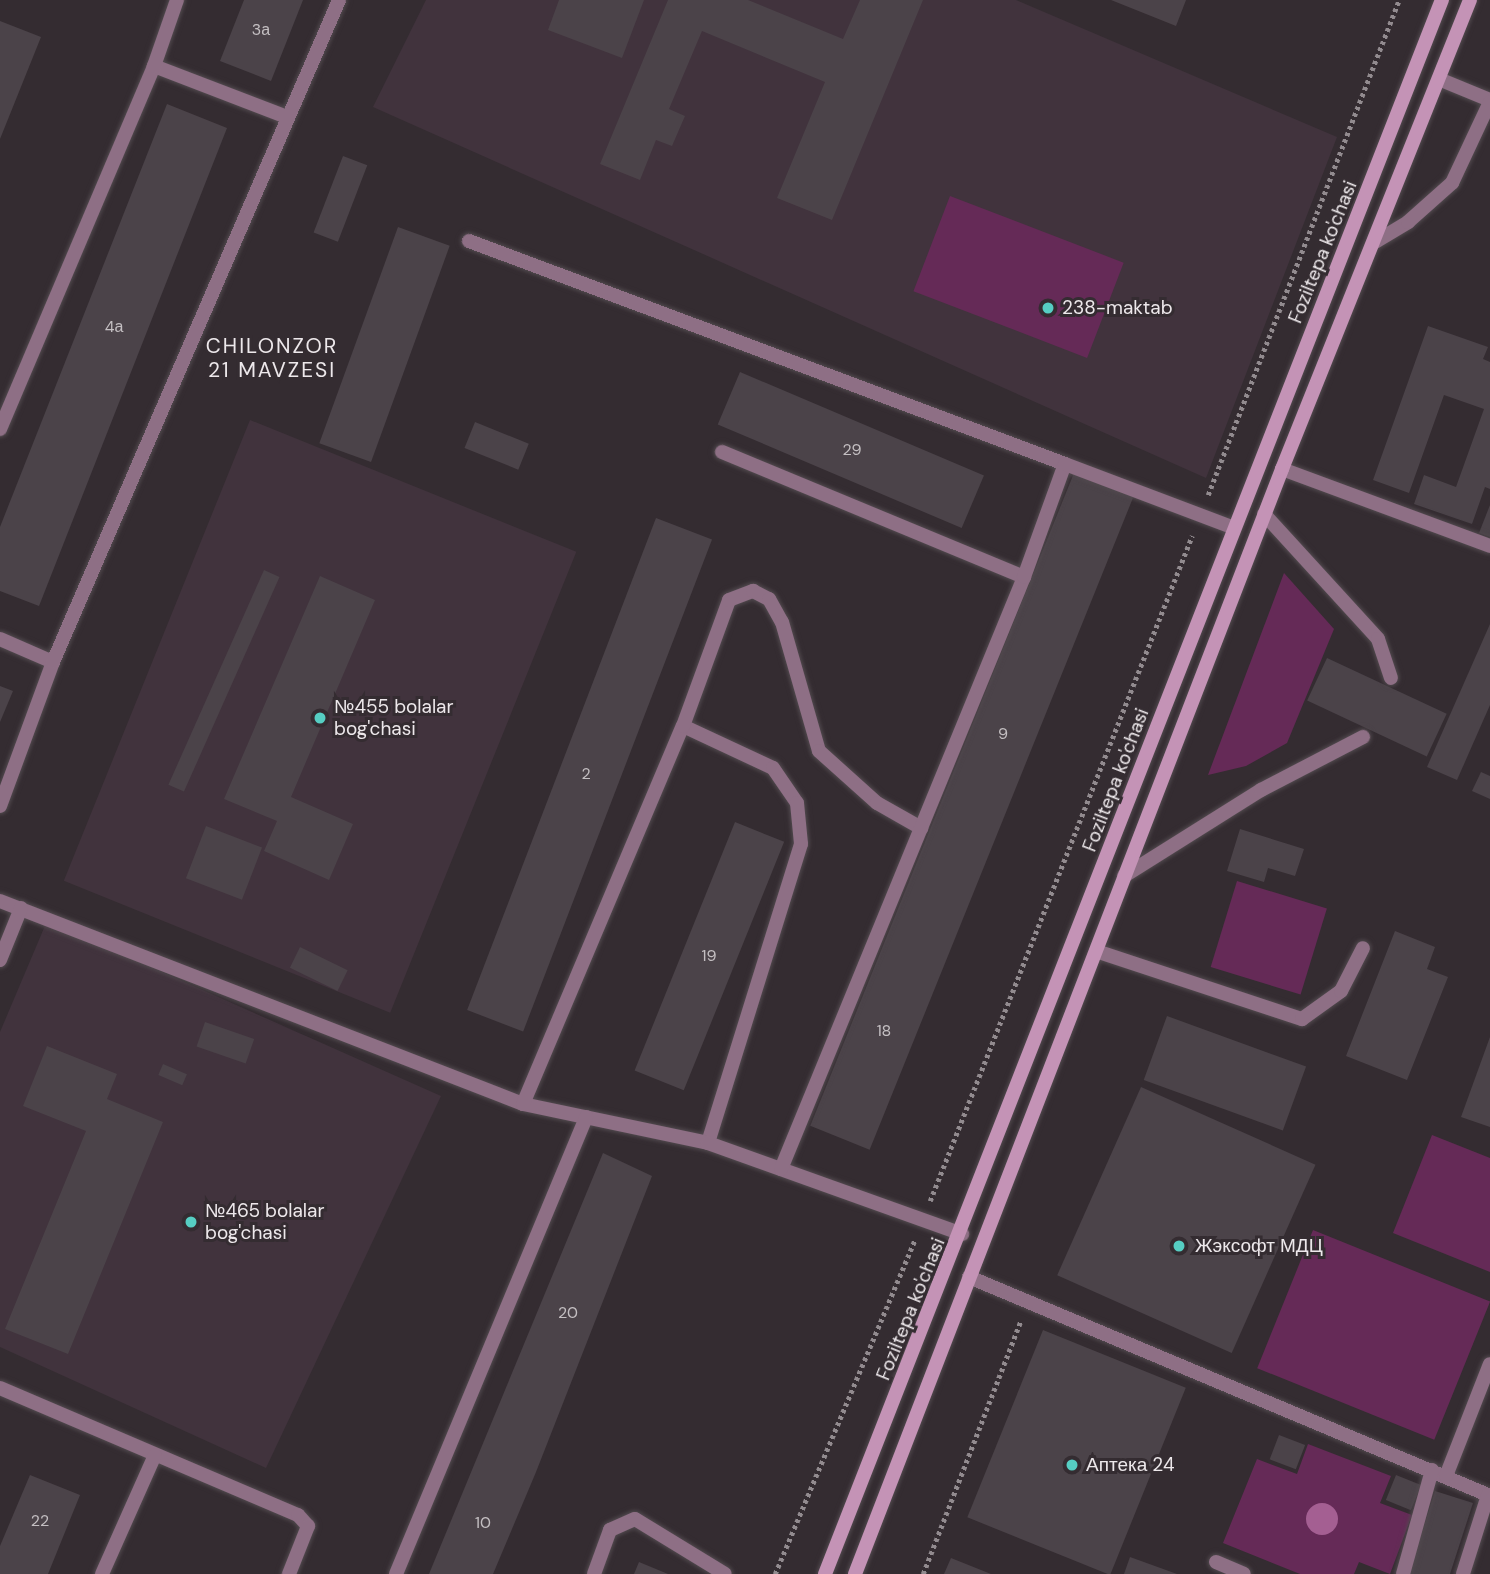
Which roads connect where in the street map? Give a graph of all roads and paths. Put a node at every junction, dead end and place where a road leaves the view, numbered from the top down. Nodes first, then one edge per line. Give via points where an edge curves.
1 (177, 0) edge
2 (339, 0) edge
3 (1399, 0) edge
4 (1442, 0) edge
5 (1470, 0) edge
6 (154, 66) junction
7 (1441, 80) junction
8 (1490, 101) edge
9 (287, 117) junction
10 (1485, 126) edge
11 (468, 241) dead end
12 (1375, 242) junction
13 (0, 429) edge
14 (722, 452) dead end
15 (1065, 464) junction
16 (1282, 469) junction
17 (1264, 514) junction
18 (1201, 515) junction
19 (1234, 528) junction
20 (1490, 546) edge
21 (1024, 577) junction
22 (0, 639) edge
23 (53, 662) junction
24 (1391, 678) dead end
25 (683, 726) junction
26 (1363, 737) dead end
27 (0, 806) edge
28 (921, 828) junction
29 (1124, 876) junction
30 (0, 901) edge
31 (21, 908) junction
32 (1363, 948) dead end
33 (1096, 951) junction
34 (0, 960) edge
35 (523, 1104) junction
36 (586, 1117) junction
37 (708, 1143) junction
38 (781, 1169) junction
39 (922, 1220) junction
40 (962, 1234) junction
41 (969, 1278) junction
42 (1028, 1303) junction
43 (1490, 1364) edge
44 (0, 1388) edge
45 (155, 1455) junction
46 (1432, 1470) junction
47 (1446, 1476) junction
48 (1216, 1562) dead end
49 (102, 1574) edge
50 (289, 1574) edge
51 (396, 1574) edge
52 (594, 1574) edge
53 (725, 1574) edge
54 (775, 1574) edge
55 (825, 1574) edge
56 (855, 1574) edge
57 (923, 1574) edge
58 (1244, 1574) edge
59 (1403, 1574) edge
60 (1463, 1574) edge

1 - 6 lane
2 - 9 lane
3 - 18 path
4 - 19 main road, Foziltepa ko'chasi
5 - 7 main road
6 - 9 lane
6 - 13 lane
7 - 8 lane
7 - 12 main road
8 - 10 lane
9 - 23 lane
10 - 12 lane via 1452,183 1408,222
11 - 15 lane
12 - 16 main road
14 - 21 lane
15 - 18 lane
15 - 21 lane
16 - 17 main road
16 - 20 lane
17 - 24 lane via 1378,639
17 - 29 main road
18 - 19 lane
18 - 39 path
19 - 40 main road, Foziltepa ko'chasi
21 - 28 lane
22 - 23 lane
23 - 27 lane
25 - 28 lane via 729,600 753,591 769,599 782,622 819,751 877,803
25 - 35 lane
25 - 37 lane via 773,768 797,803 801,844
26 - 29 lane via 1261,790
28 - 38 lane
29 - 33 main road
30 - 31 lane
31 - 34 lane
31 - 35 lane
32 - 33 lane via 1341,991 1302,1019
33 - 41 main road
35 - 36 lane
36 - 37 lane
36 - 51 lane
37 - 38 lane
38 - 39 lane
39 - 40 lane
39 - 54 path
40 - 55 main road, Foziltepa ko'chasi
41 - 42 lane
41 - 56 main road
42 - 46 lane
42 - 57 path
43 - 47 lane
44 - 45 lane
45 - 49 lane
45 - 50 lane via 298,1515 308,1526
46 - 47 lane
46 - 59 lane
47 - 60 lane via 1488,1495
48 - 58 lane
52 - 53 lane via 610,1530 635,1519

